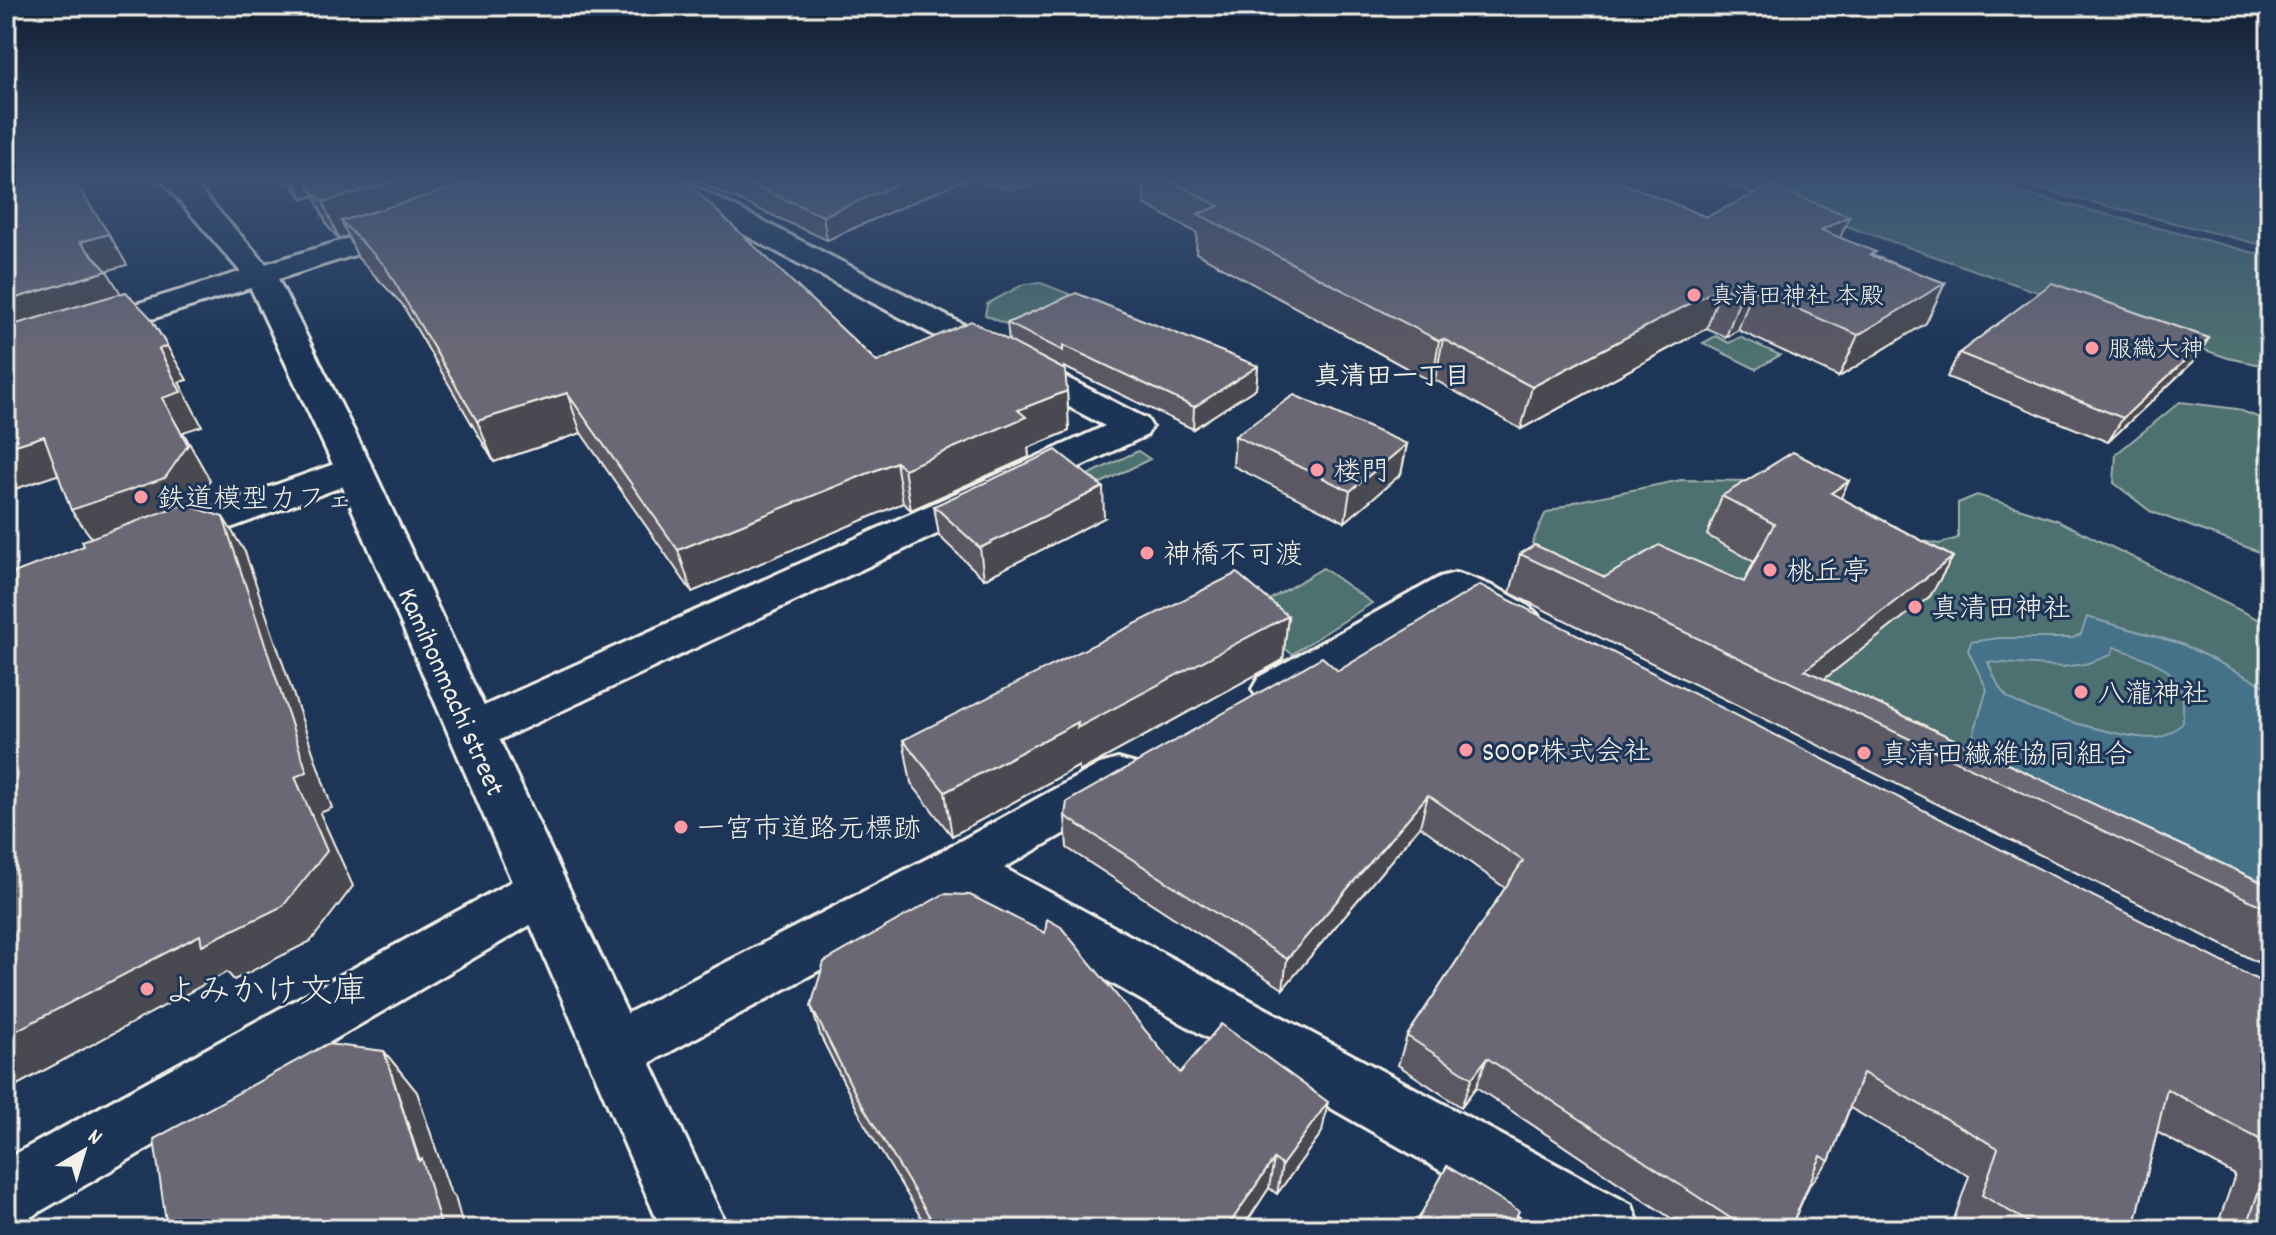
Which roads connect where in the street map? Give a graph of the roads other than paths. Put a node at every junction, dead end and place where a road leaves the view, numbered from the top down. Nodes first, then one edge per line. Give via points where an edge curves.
1 (224, 235) edge
2 (390, 235) edge
3 (767, 235) edge
4 (260, 275) junction
5 (6, 355) edge
6 (354, 469) junction
7 (138, 549) edge
8 (1553, 637) edge
9 (1234, 712) edge
10 (472, 732) junction
11 (1151, 759) edge
12 (957, 869) junction
13 (542, 891) junction
14 (614, 1051) junction
15 (6, 1195) edge
16 (695, 1229) edge
17 (1608, 1229) edge

1 - 4 main road, Kamihonmachi street
2 - 4 main road
3 - 10 main road via 1134,427
4 - 5 main road
4 - 6 main road, Kamihonmachi street
6 - 7 main road
6 - 10 main road, Kamihonmachi street
8 - 9 main road via 1455,587
10 - 13 main road, Kamihonmachi street
11 - 12 main road
12 - 14 main road
12 - 17 main road
13 - 14 main road, Kamihonmachi street
13 - 15 main road
14 - 16 main road, Kamihonmachi street

